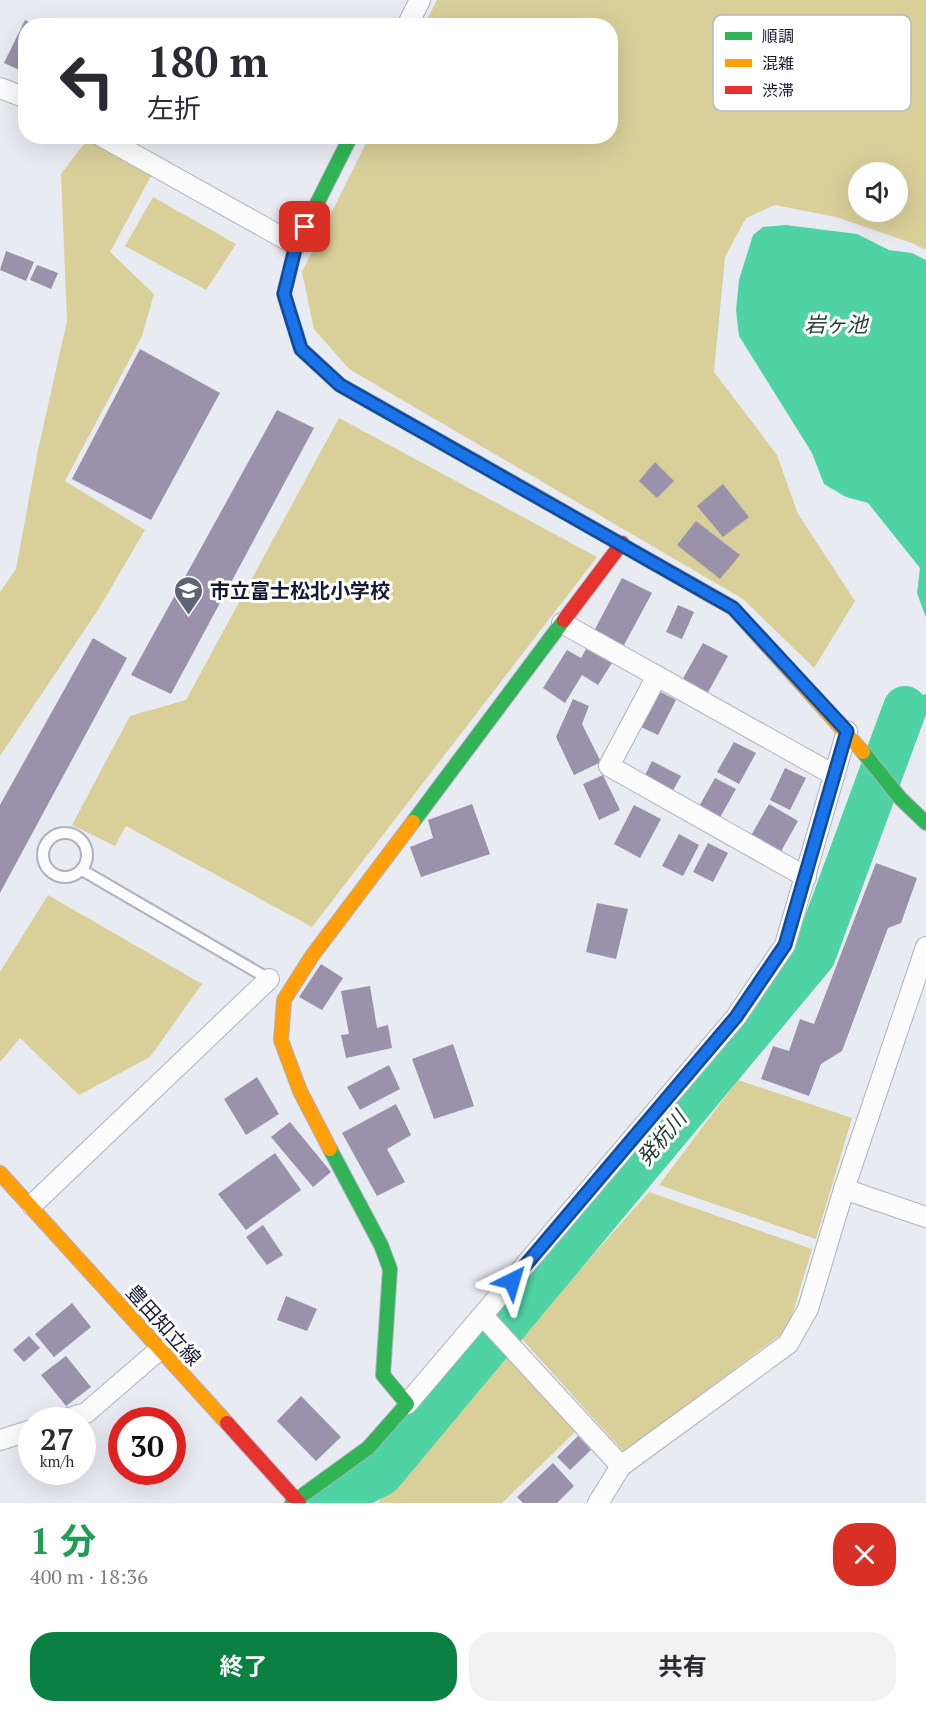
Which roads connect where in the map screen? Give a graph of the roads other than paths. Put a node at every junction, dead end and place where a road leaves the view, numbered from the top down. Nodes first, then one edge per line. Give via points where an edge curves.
1 (420, 0) edge
2 (411, 18) edge
3 (0, 88) edge
4 (18, 95) edge
5 (115, 144) edge
6 (347, 144) edge
7 (296, 245) junction
8 (622, 543) junction
9 (562, 623) junction
10 (657, 676) junction
11 (847, 731) junction
12 (834, 775) junction
13 (926, 823) edge
14 (82, 870) junction
15 (806, 877) junction
16 (926, 947) edge
17 (269, 979) joint
18 (0, 1173) edge
19 (844, 1189) junction
20 (32, 1205) junction
21 (926, 1216) edge
22 (483, 1316) junction
23 (159, 1350) junction
24 (407, 1404) junction
25 (93, 1407) edge
26 (18, 1434) edge
27 (0, 1440) edge
28 (621, 1466) junction
29 (296, 1502) edge
30 (598, 1503) edge

1 - 2 street
3 - 4 street
5 - 7 street
6 - 7 street
7 - 8 street via 284,294 301,349 340,385
8 - 9 street
8 - 11 street via 733,608
9 - 10 street
9 - 24 street via 312,956 285,1000 282,1040 300,1091 390,1269 383,1375
10 - 12 street
10 - 15 street via 609,766
11 - 12 street
11 - 13 street via 900,798
12 - 15 street
14 - 14 lane via 69,878 48,871 42,857 51,837 65,833 78,837 87,856
14 - 17 lane
15 - 22 street via 785,945 736,1017
16 - 19 street
17 - 20 street
18 - 20 street, 豊田知立線
19 - 21 street
19 - 28 street via 808,1309 788,1344
20 - 23 street, 豊田知立線
22 - 24 street
22 - 28 street
23 - 25 street
23 - 29 street, 豊田知立線
24 - 29 street via 368,1448
26 - 27 street
28 - 30 street

